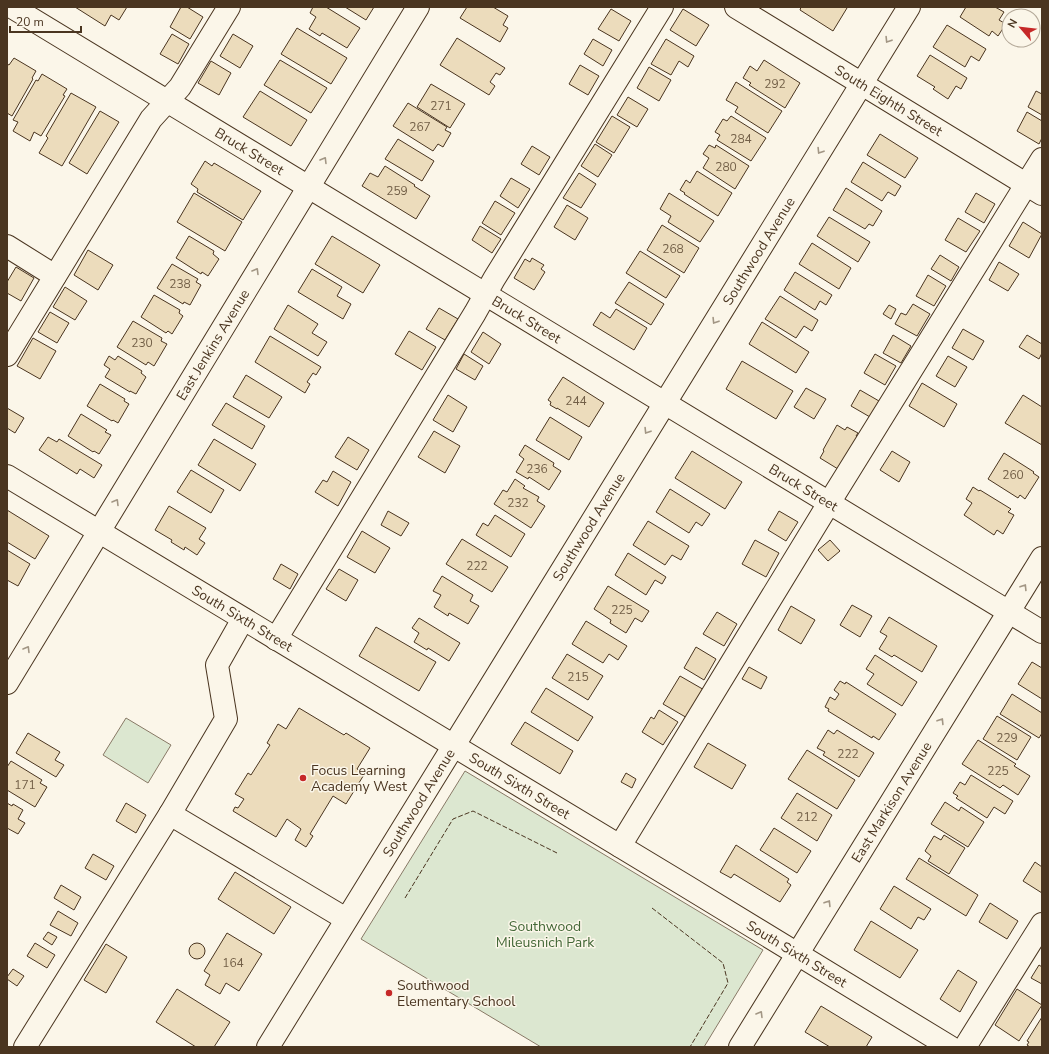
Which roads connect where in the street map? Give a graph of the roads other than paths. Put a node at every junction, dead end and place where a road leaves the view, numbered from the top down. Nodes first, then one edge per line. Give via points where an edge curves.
1 (229, 7) edge
2 (418, 7) edge
3 (662, 7) edge
4 (736, 7) edge
5 (909, 7) edge
6 (19, 9) edge
7 (862, 83) junction
8 (167, 102) junction
9 (1042, 159) edge
10 (308, 187) junction
11 (1034, 189) edge
12 (7, 246) edge
13 (55, 276) junction
14 (487, 295) junction
15 (7, 355) edge
16 (664, 402) junction
17 (7, 476) edge
18 (829, 503) junction
19 (99, 531) junction
20 (1042, 558) edge
21 (1008, 612) junction
22 (243, 619) junction
23 (1042, 632) edge
24 (276, 638) junction
25 (7, 683) edge
26 (453, 745) junction
27 (170, 814) junction
28 (620, 846) junction
29 (346, 918) junction
30 (1042, 924) edge
31 (798, 953) junction
32 (26, 1047) edge
33 (268, 1047) edge
34 (740, 1047) edge
35 (950, 1047) edge
36 (965, 1047) edge

1 - 8 street via 180,87
10 -> 2 street, East Jenkins Avenue
3 - 14 street via 498,272
4 - 7 street, South Eighth Street
5 -> 7 street, Southwood Avenue
6 - 8 street, Bruck Street
7 - 11 street, South Eighth Street
7 -> 16 street, Southwood Avenue
8 - 10 street, Bruck Street
8 - 13 street via 151,119
9 - 11 street
10 - 14 street, Bruck Street
19 -> 10 street, East Jenkins Avenue
11 - 18 street
12 - 13 street
13 - 15 street
14 - 16 street, Bruck Street
14 - 24 street
16 - 18 street, Bruck Street
16 -> 26 street, Southwood Avenue
17 - 19 street, South Sixth Street
18 - 21 street, Bruck Street
18 - 28 street
19 - 22 street, South Sixth Street
25 -> 19 street, East Jenkins Avenue
21 -> 20 street, East Markison Avenue
21 - 23 street, Bruck Street
31 -> 21 street, East Markison Avenue
22 - 24 street, South Sixth Street
22 - 27 street via 217,665 226,719
24 - 26 street, South Sixth Street
26 - 28 street, South Sixth Street
26 - 29 street, Southwood Avenue
27 - 29 street
27 - 32 street
28 - 31 street, South Sixth Street
29 - 33 street, Southwood Avenue
30 - 36 street
34 -> 31 street, East Markison Avenue
31 - 35 street, South Sixth Street

